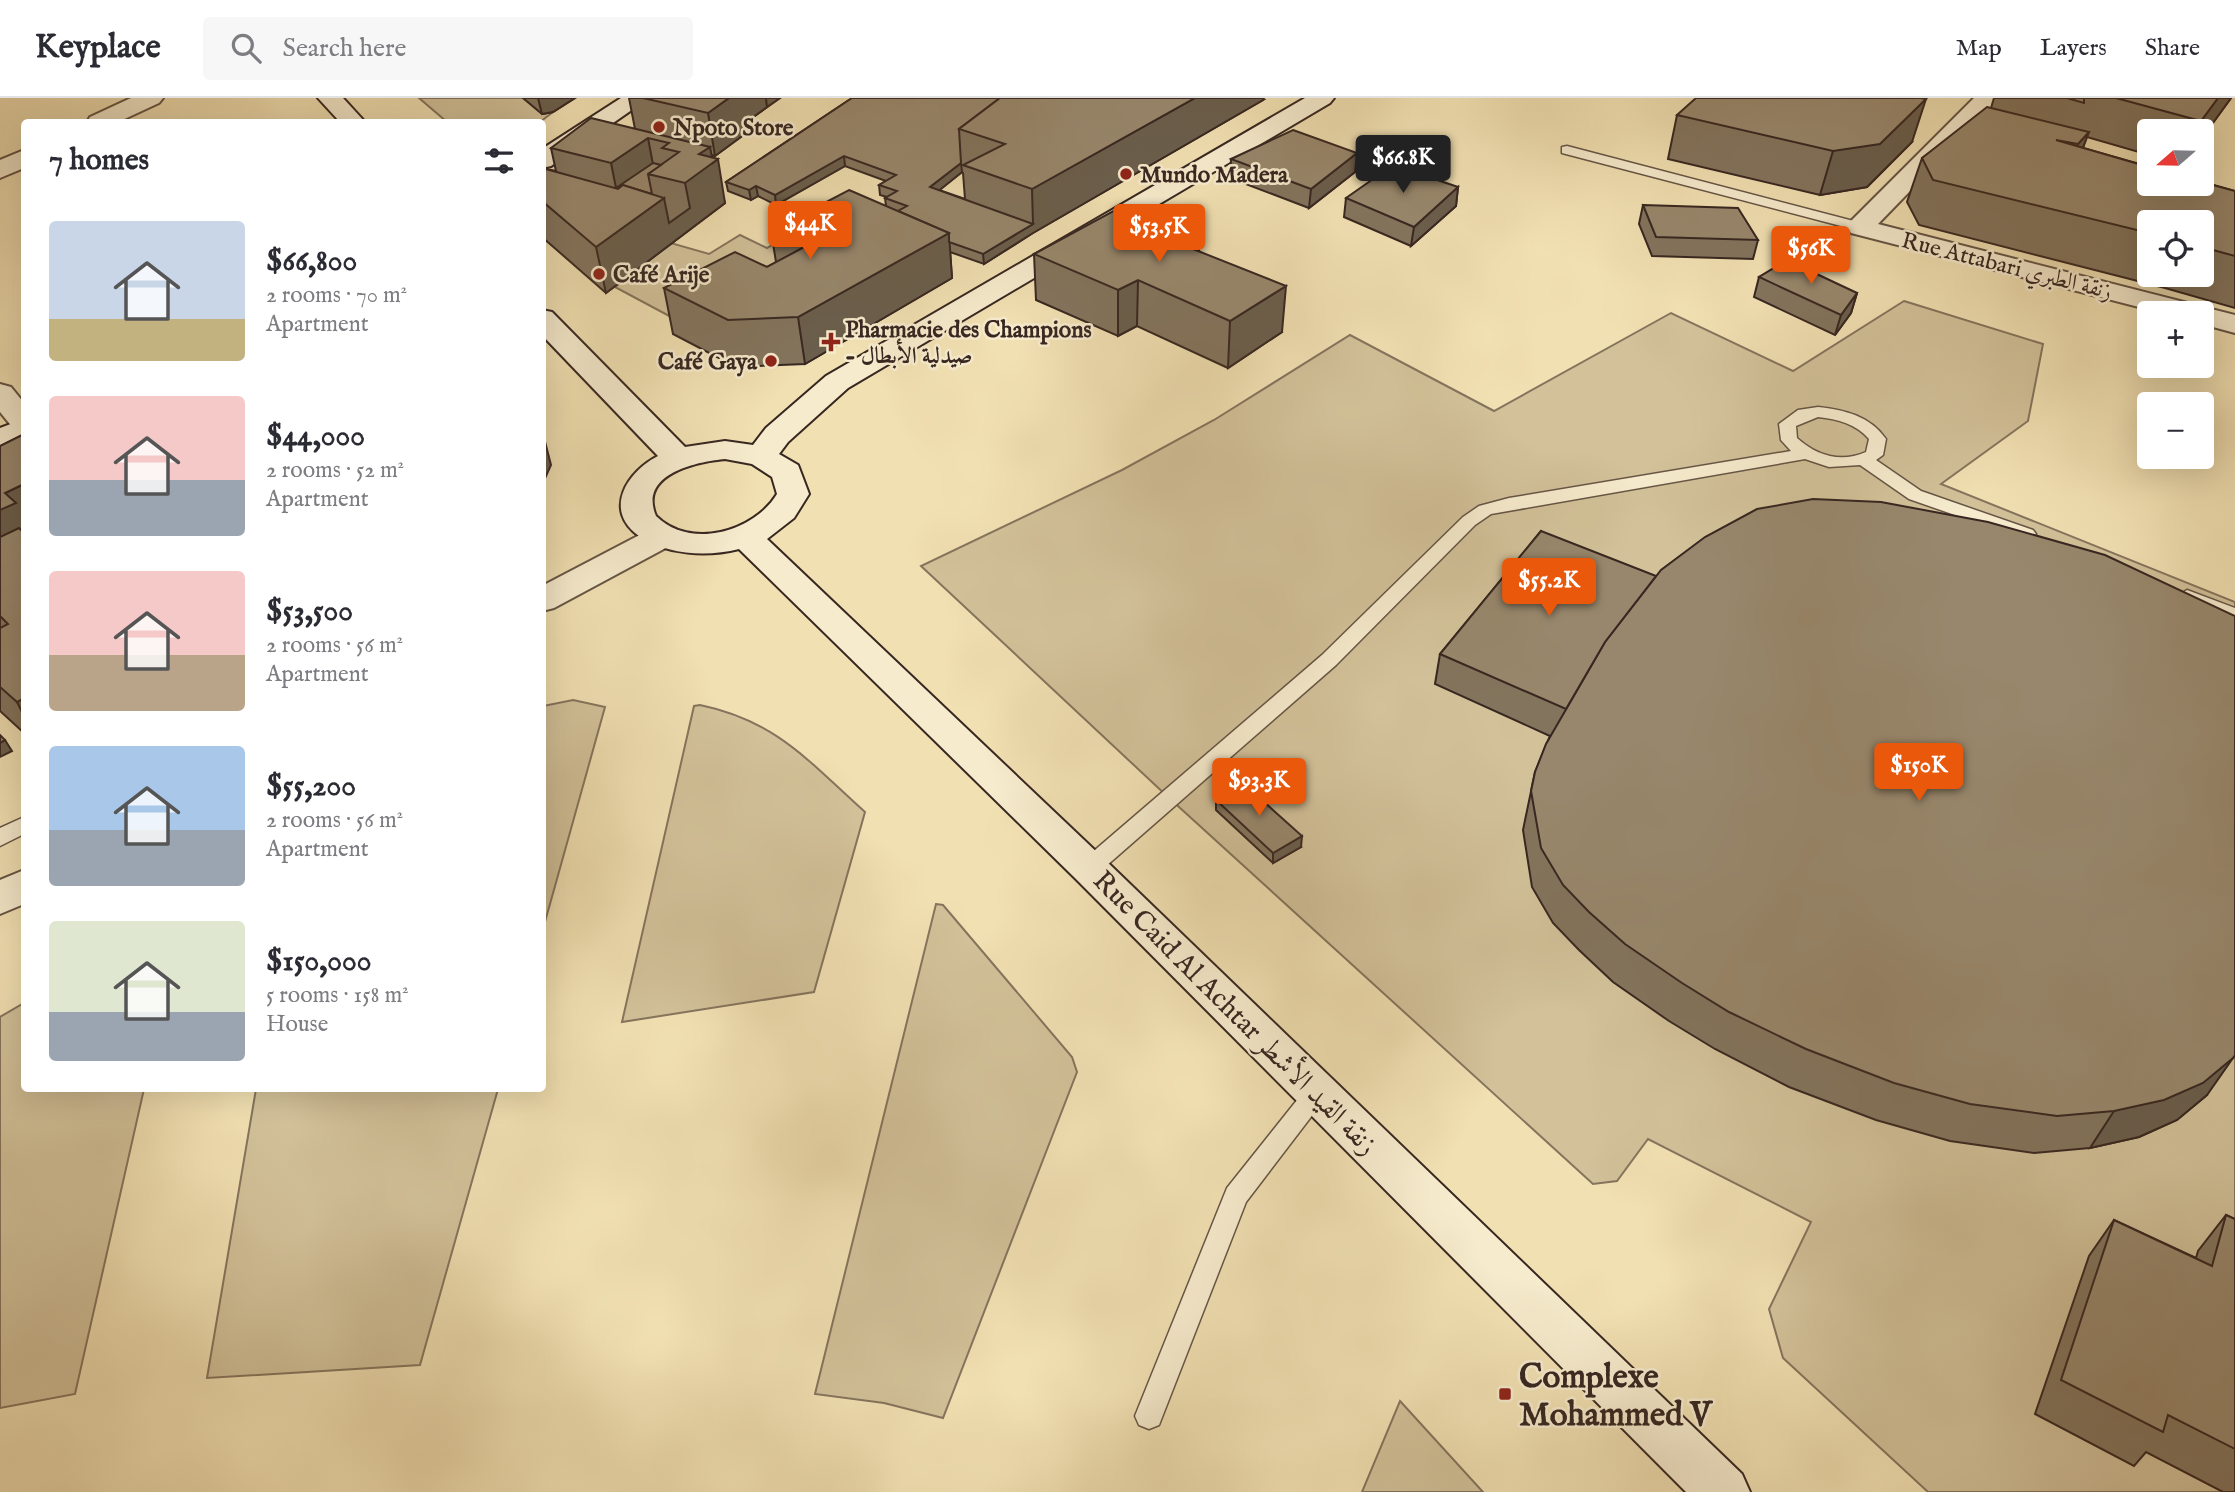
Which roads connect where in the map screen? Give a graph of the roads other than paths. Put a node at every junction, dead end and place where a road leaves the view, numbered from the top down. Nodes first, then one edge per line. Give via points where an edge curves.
1 (151, 98) edge
2 (330, 98) edge
3 (637, 98) edge
4 (1322, 98) edge
5 (1988, 98) edge
6 (106, 119) edge
7 (350, 119) edge
8 (1567, 150) dead end
9 (546, 159) edge
10 (21, 160) edge
11 (0, 170) edge
12 (1860, 227) junction
13 (2147, 301) edge
14 (2214, 318) edge
15 (546, 322) edge
16 (2235, 324) edge
17 (0, 393) edge
18 (21, 418) edge
19 (21, 430) edge
20 (0, 440) edge
21 (1805, 454) junction
22 (761, 456) junction
23 (678, 458) junction
24 (1864, 460) junction
25 (663, 536) junction
26 (745, 536) junction
27 (2045, 541) edge
28 (2170, 589) edge
29 (546, 598) edge
30 (2235, 615) edge
31 (21, 827) edge
32 (0, 838) edge
33 (1089, 868) junction
34 (21, 887) edge
35 (0, 899) edge
36 (1318, 1093) junction
37 (1149, 1416) dead end
38 (1723, 1492) edge

1 - 6 street
2 - 7 street
3 - 9 street
4 - 22 street via 837,382 777,435
5 - 12 street
8 - 12 lane
10 - 11 street
12 - 13 street, Rue Attabari زنقة الطبري
14 - 16 street
15 - 23 street
17 - 18 street
19 - 20 street
21 - 24 lane via 1837,463
21 - 24 lane via 1789,440 1787,424 1804,414 1833,413 1862,423 1878,439 1874,455
21 - 33 lane via 1485,510 1329,660
22 - 23 street via 725,450
22 - 26 street via 787,472 793,494 778,517
23 - 25 street via 649,476 636,498 641,520
24 - 27 lane via 1915,495
25 - 26 street via 684,542
25 - 29 street
26 - 33 street, Rue Caid Al Achtar زنقة القيد الأشطر
28 - 30 lane
31 - 32 lane
33 - 36 street, Rue Caid Al Achtar زنقة القيد الأشطر
34 - 35 street
36 - 37 lane via 1236,1196
36 - 38 street, Rue Caid Al Achtar زنقة القيد الأشطر

